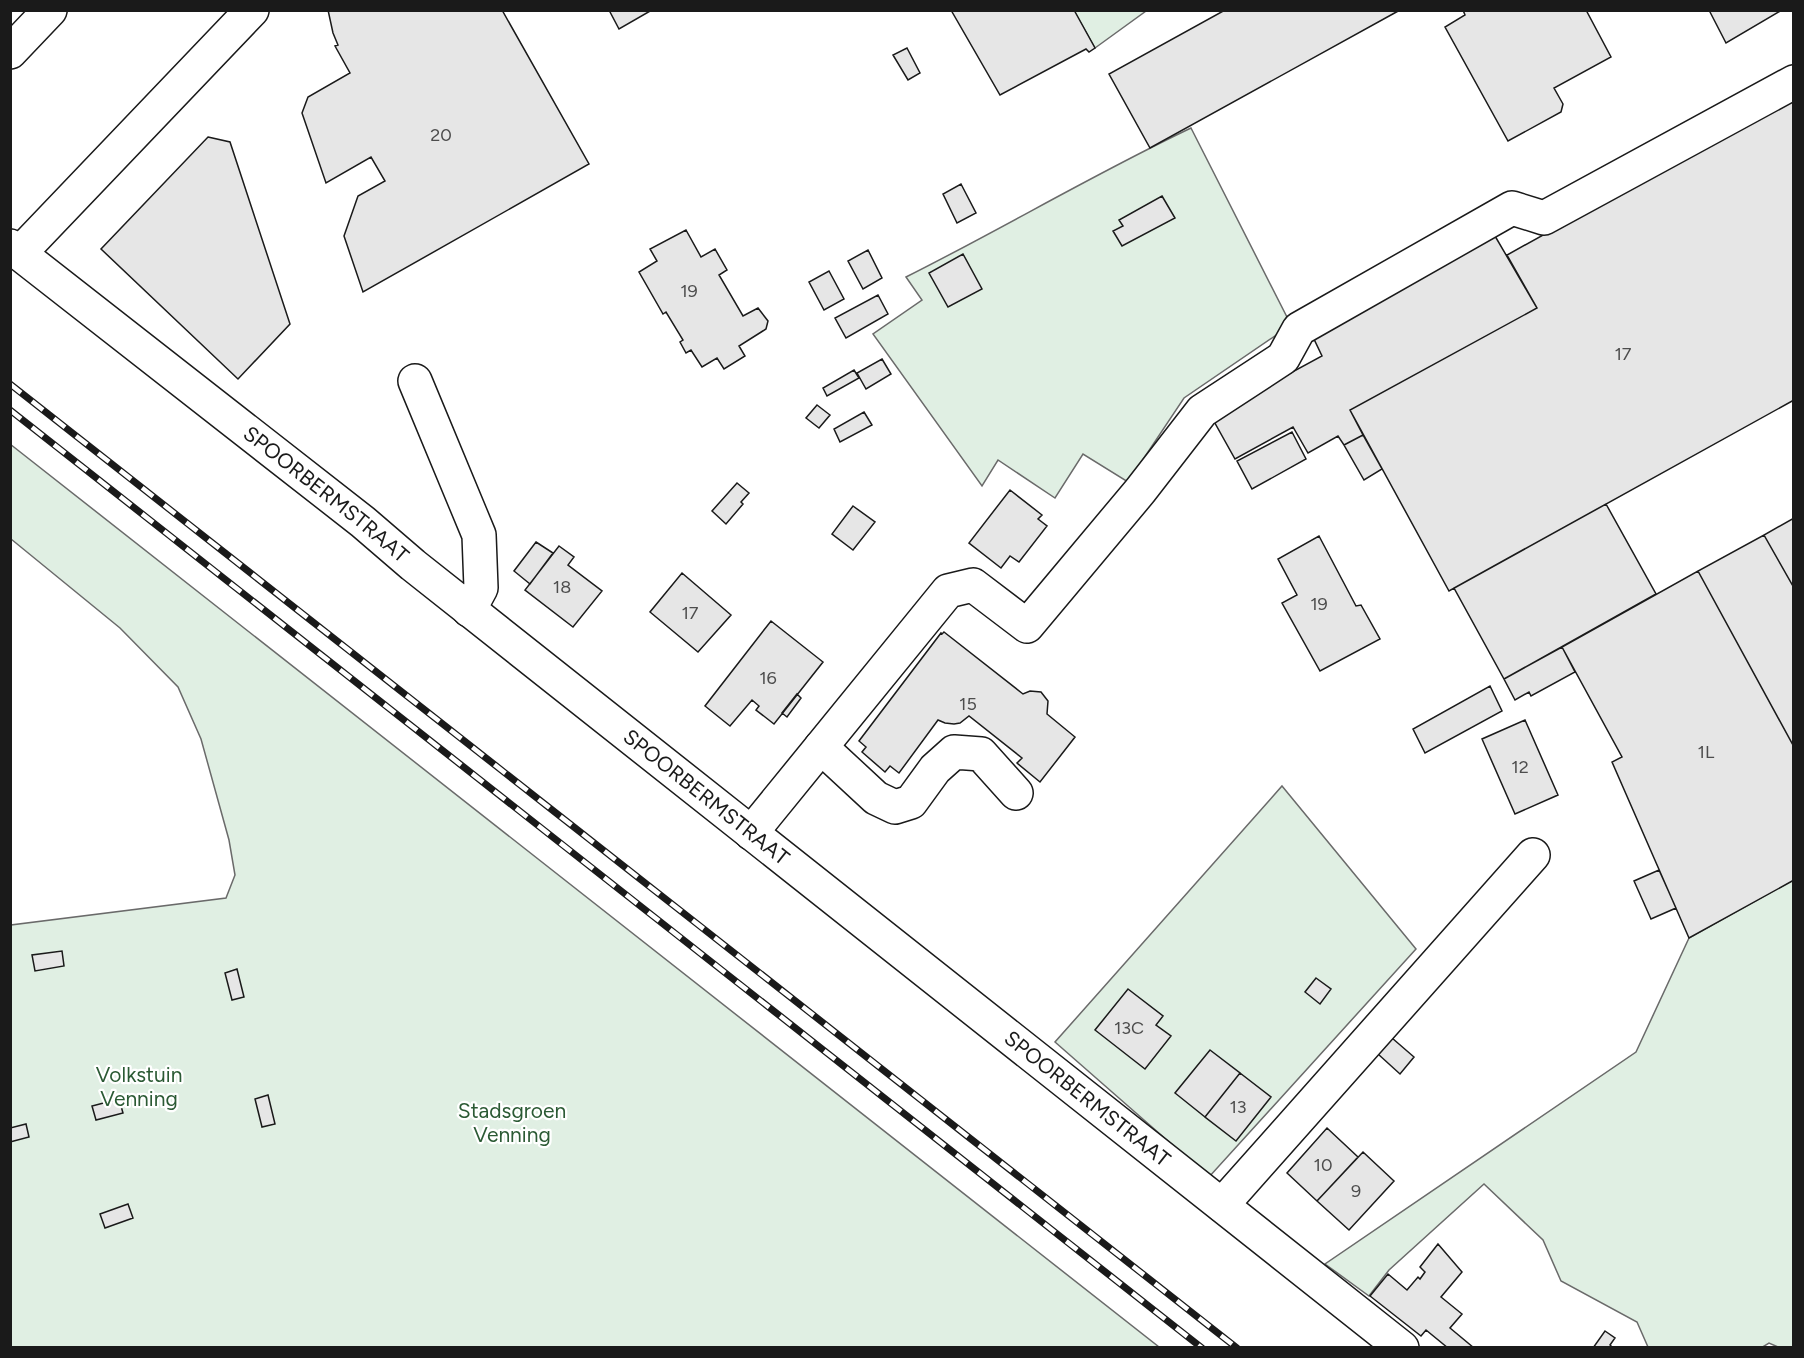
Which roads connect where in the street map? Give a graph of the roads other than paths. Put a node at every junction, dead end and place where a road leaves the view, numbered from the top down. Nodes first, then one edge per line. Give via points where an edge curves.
1 (51, 10) edge
2 (252, 10) edge
3 (10, 52) edge
4 (1794, 82) edge
5 (15, 250) edge
6 (415, 381) dead end
7 (469, 610) junction
8 (821, 747) junction
9 (1016, 793) dead end
10 (751, 833) junction
11 (1533, 855) dead end
12 (1222, 1205) junction
13 (1402, 1347) edge

1 - 3 main road
2 - 5 main road
4 - 8 main road via 1544,218 1512,208 1299,329 1283,358 1202,411 1027,626 973,585 948,591
5 - 7 main road, SPOORBERMSTRAAT via 363,522
6 - 7 main road via 479,535 481,588
7 - 10 main road, SPOORBERMSTRAAT
8 - 9 main road via 876,798 895,807 911,802 935,769 954,752 981,754
8 - 10 main road
10 - 12 main road, SPOORBERMSTRAAT
11 - 12 main road
12 - 13 main road, SPOORBERMSTRAAT

